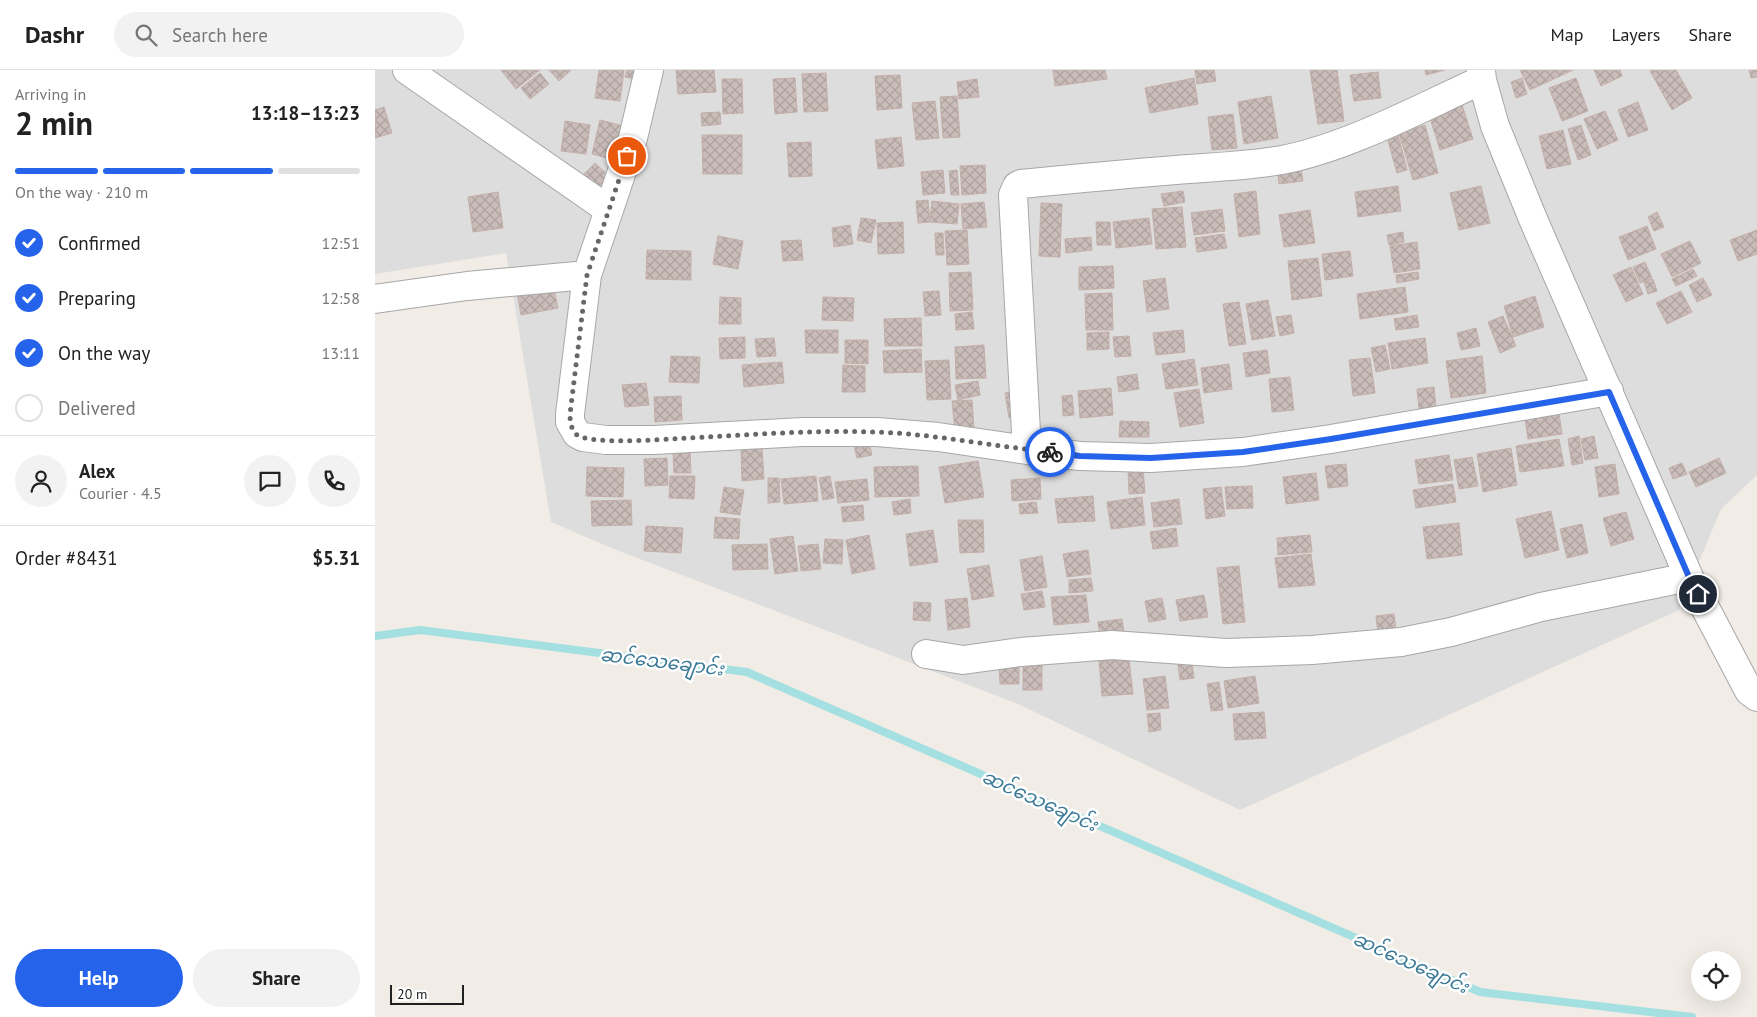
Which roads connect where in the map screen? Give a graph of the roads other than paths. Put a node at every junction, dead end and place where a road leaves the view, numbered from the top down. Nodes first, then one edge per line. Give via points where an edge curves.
1 (407, 70) edge
2 (649, 70) edge
3 (1482, 75) edge
4 (609, 210) junction
5 (587, 275) junction
6 (375, 299) edge
7 (1609, 392) junction
8 (1027, 450) junction
9 (1689, 577) junction
10 (926, 654) dead end
11 (1757, 697) edge

1 - 4 street
2 - 4 street via 633,138
3 - 7 street via 1495,126
3 - 8 street via 1364,134 1282,160 1017,186 1013,195
4 - 5 street
5 - 6 street via 467,286
5 - 8 street via 570,414 573,430 583,438 654,440 802,432 877,432
7 - 8 street via 1243,452 1151,458 1080,456
7 - 9 street
9 - 10 street via 1401,642 1226,654 1112,645 963,660
9 - 11 street via 1749,692

